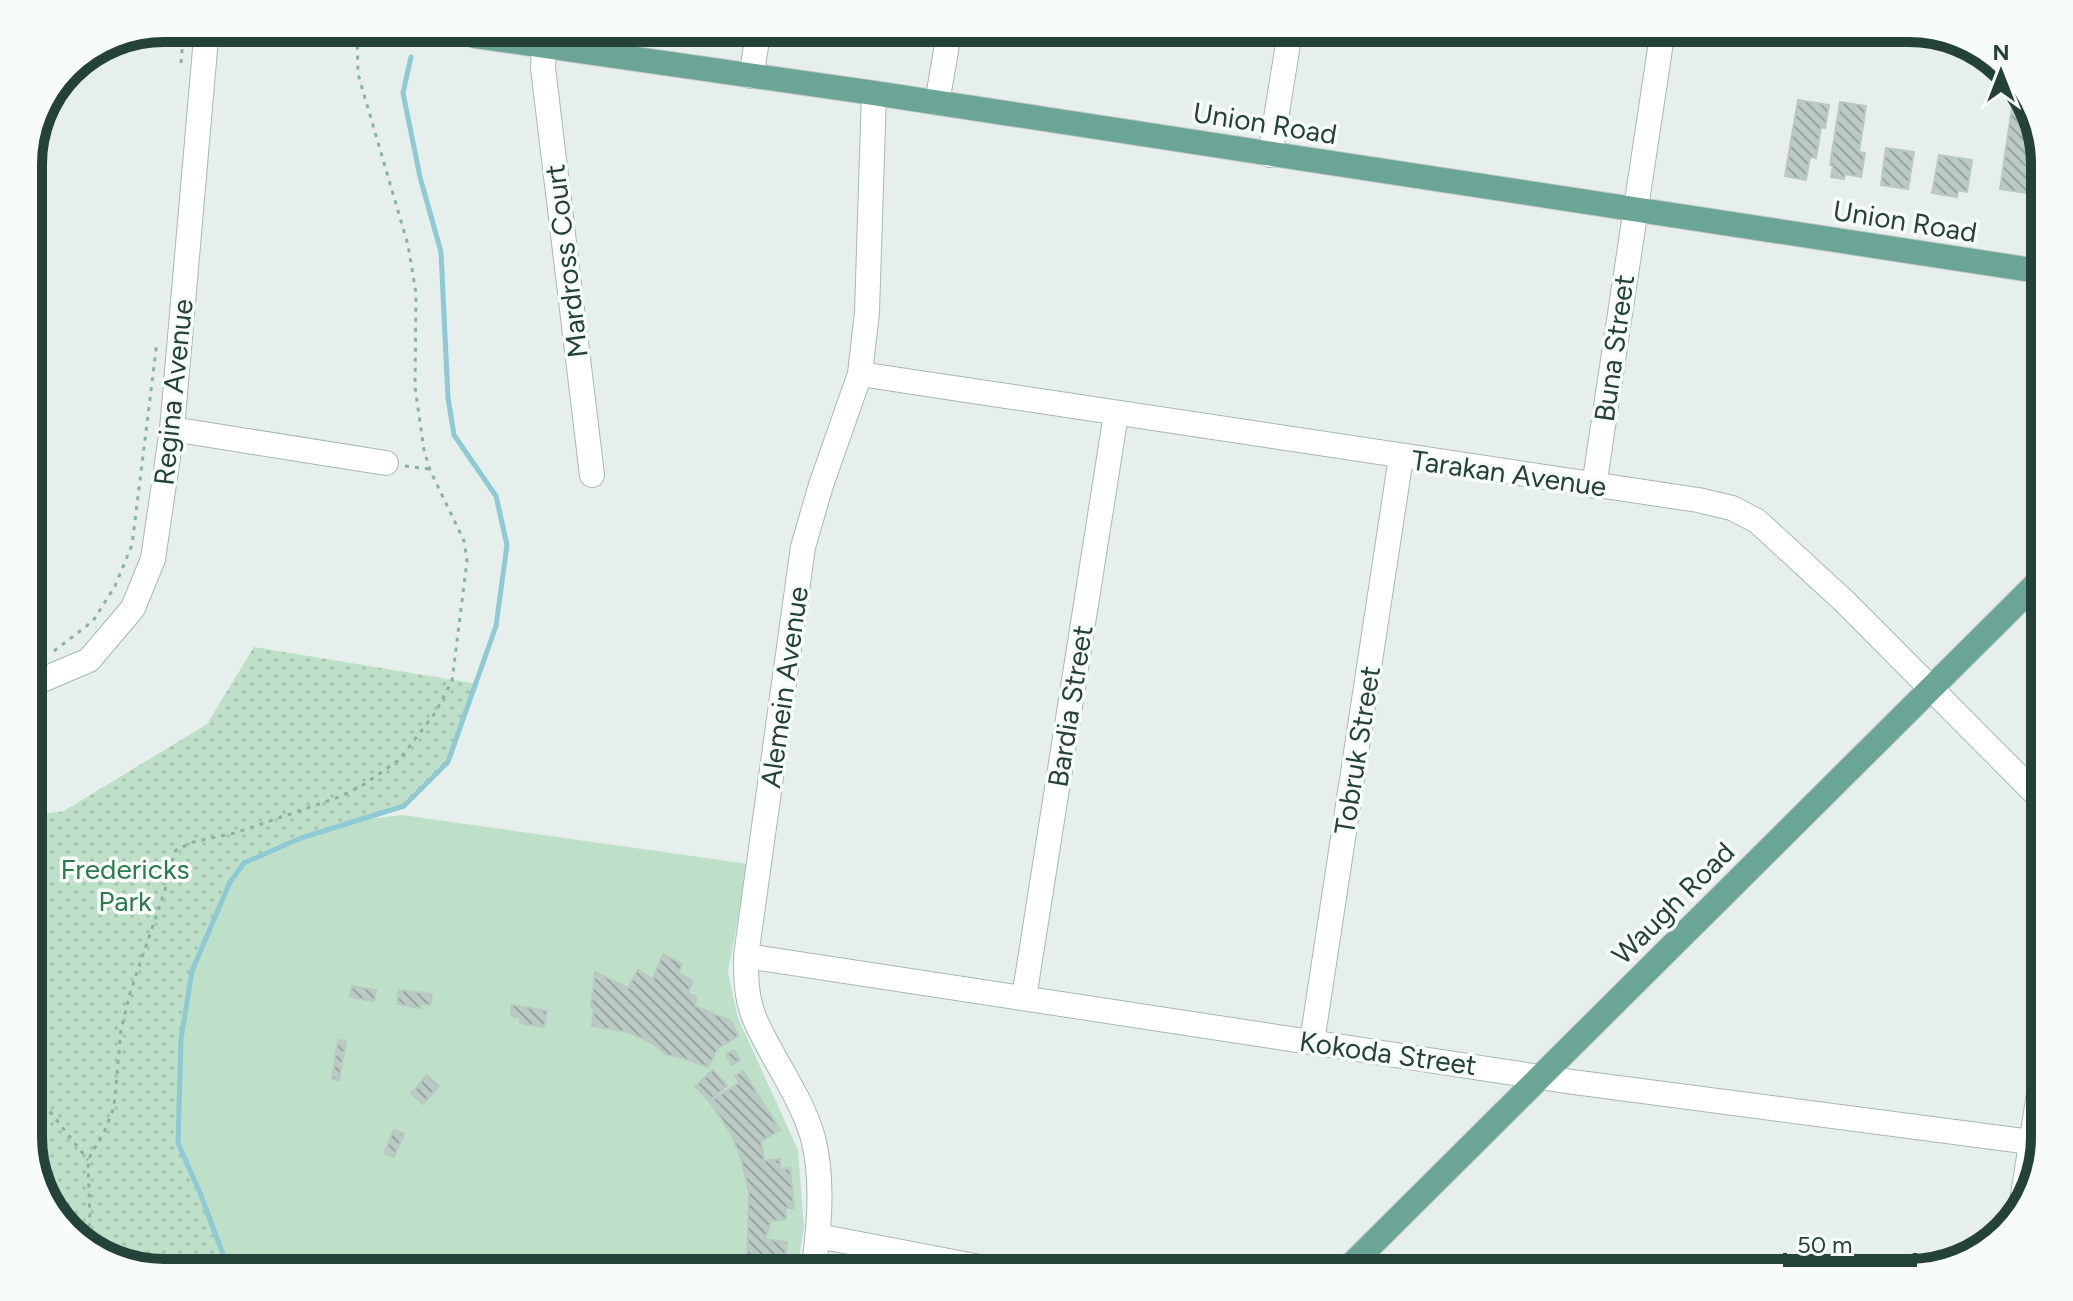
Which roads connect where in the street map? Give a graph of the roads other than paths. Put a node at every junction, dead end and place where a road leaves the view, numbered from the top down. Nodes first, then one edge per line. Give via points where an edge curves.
1 (206, 42) edge
2 (516, 42) edge
3 (757, 42) edge
4 (947, 42) edge
5 (1288, 42) edge
6 (1661, 42) edge
7 (544, 46) junction
8 (751, 76) junction
9 (874, 93) junction
10 (937, 103) junction
11 (1270, 155) junction
12 (1634, 210) junction
13 (2031, 270) edge
14 (860, 374) junction
15 (1116, 414) junction
16 (172, 429) junction
17 (1401, 457) junction
18 (386, 463) dead end
19 (592, 475) dead end
20 (1594, 486) junction
21 (2031, 589) edge
22 (42, 682) edge
23 (1931, 688) junction
24 (2031, 789) edge
25 (746, 956) junction
26 (1024, 998) junction
27 (1312, 1042) junction
28 (1540, 1077) junction
29 (2031, 1142) edge
30 (2030, 1148) edge
31 (2027, 1169) edge
32 (818, 1236) junction
33 (815, 1259) edge
34 (938, 1259) edge
35 (1357, 1259) edge

1 - 16 street, Regina Avenue
2 - 7 main road, Union Road
3 - 8 street
4 - 10 street
5 - 11 street
6 - 12 street, Buna Street
7 - 8 main road, Union Road
7 - 19 street, Mardross Court
8 - 9 main road, Union Road
9 - 10 main road, Union Road
9 - 14 street, Alemein Avenue
10 - 11 main road, Union Road
11 - 12 main road, Union Road
12 - 13 main road, Union Road
12 - 20 street, Buna Street
14 - 15 street, Tarakan Avenue
14 - 25 street, Alemein Avenue via 803,547
15 - 17 street, Tarakan Avenue
15 - 26 street, Bardia Street
16 - 18 street
16 - 22 street, Regina Avenue via 153,559 133,608 89,660
17 - 20 street, Tarakan Avenue
17 - 27 street, Tobruk Street
20 - 23 street, Tarakan Avenue via 1698,500 1757,521
21 - 23 main road, Waugh Road
23 - 24 street, Tarakan Avenue
23 - 28 main road, Waugh Road
25 - 26 street, Kokoda Street
25 - 32 street, Alemein Avenue via 753,1016 813,1139
26 - 27 street, Kokoda Street
27 - 28 street, Kokoda Street
28 - 29 street, Kokoda Street
28 - 35 main road, Waugh Road
30 - 31 street
32 - 33 street, Alemein Avenue
32 - 34 street

